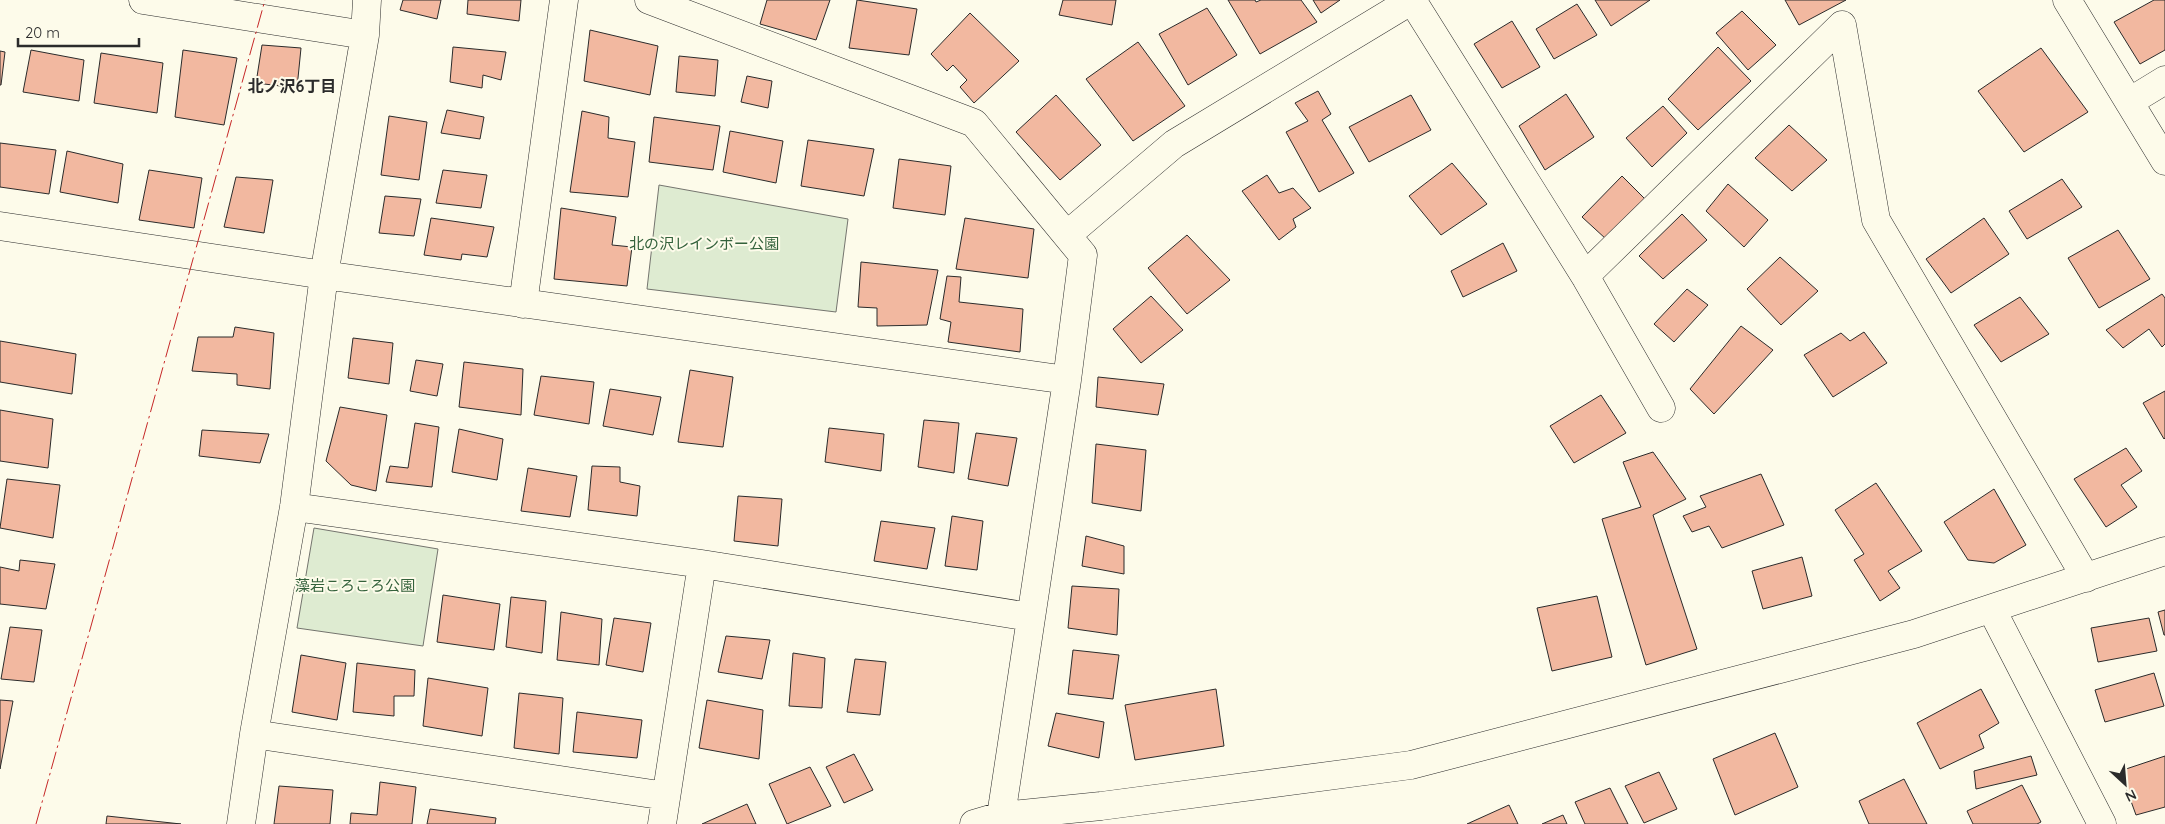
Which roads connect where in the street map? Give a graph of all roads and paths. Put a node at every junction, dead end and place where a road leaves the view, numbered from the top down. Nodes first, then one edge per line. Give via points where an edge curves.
1 (143, 0) edge
2 (367, 0) edge
3 (564, 0) edge
4 (649, 0) edge
5 (1412, 0) edge
6 (2067, 0) edge
7 (365, 35) junction
8 (2165, 80) edge
9 (2129, 102) junction
10 (2165, 161) edge
11 (0, 226) edge
12 (1068, 235) junction
13 (324, 275) junction
14 (1585, 276) junction
15 (523, 304) junction
16 (1067, 380) junction
17 (1661, 408) dead end
18 (294, 507) junction
19 (2165, 551) edge
20 (702, 564) junction
21 (2086, 578) junction
22 (1992, 610) junction
23 (1030, 617) junction
24 (254, 734) junction
25 (666, 796) junction
26 (1001, 816) junction
27 (241, 824) edge
28 (662, 824) edge
29 (974, 824) edge
30 (2102, 824) edge

1 - 7 street
2 - 7 street
3 - 15 street
4 - 12 street via 974,123
5 - 12 street via 1174,144
5 - 14 street
6 - 9 street
7 - 13 street
8 - 9 street
9 - 10 street
11 - 13 street
12 - 16 street via 1083,255
13 - 15 street
13 - 18 street
14 - 17 street
14 - 21 street via 1842,25 1876,220
15 - 16 street
16 - 23 street
18 - 20 street
18 - 24 street
19 - 21 street
20 - 23 street
20 - 25 street
21 - 22 street
22 - 26 street via 1914,634 1411,765
22 - 30 street
23 - 26 street
24 - 25 street
24 - 27 street
25 - 28 street
26 - 29 street

